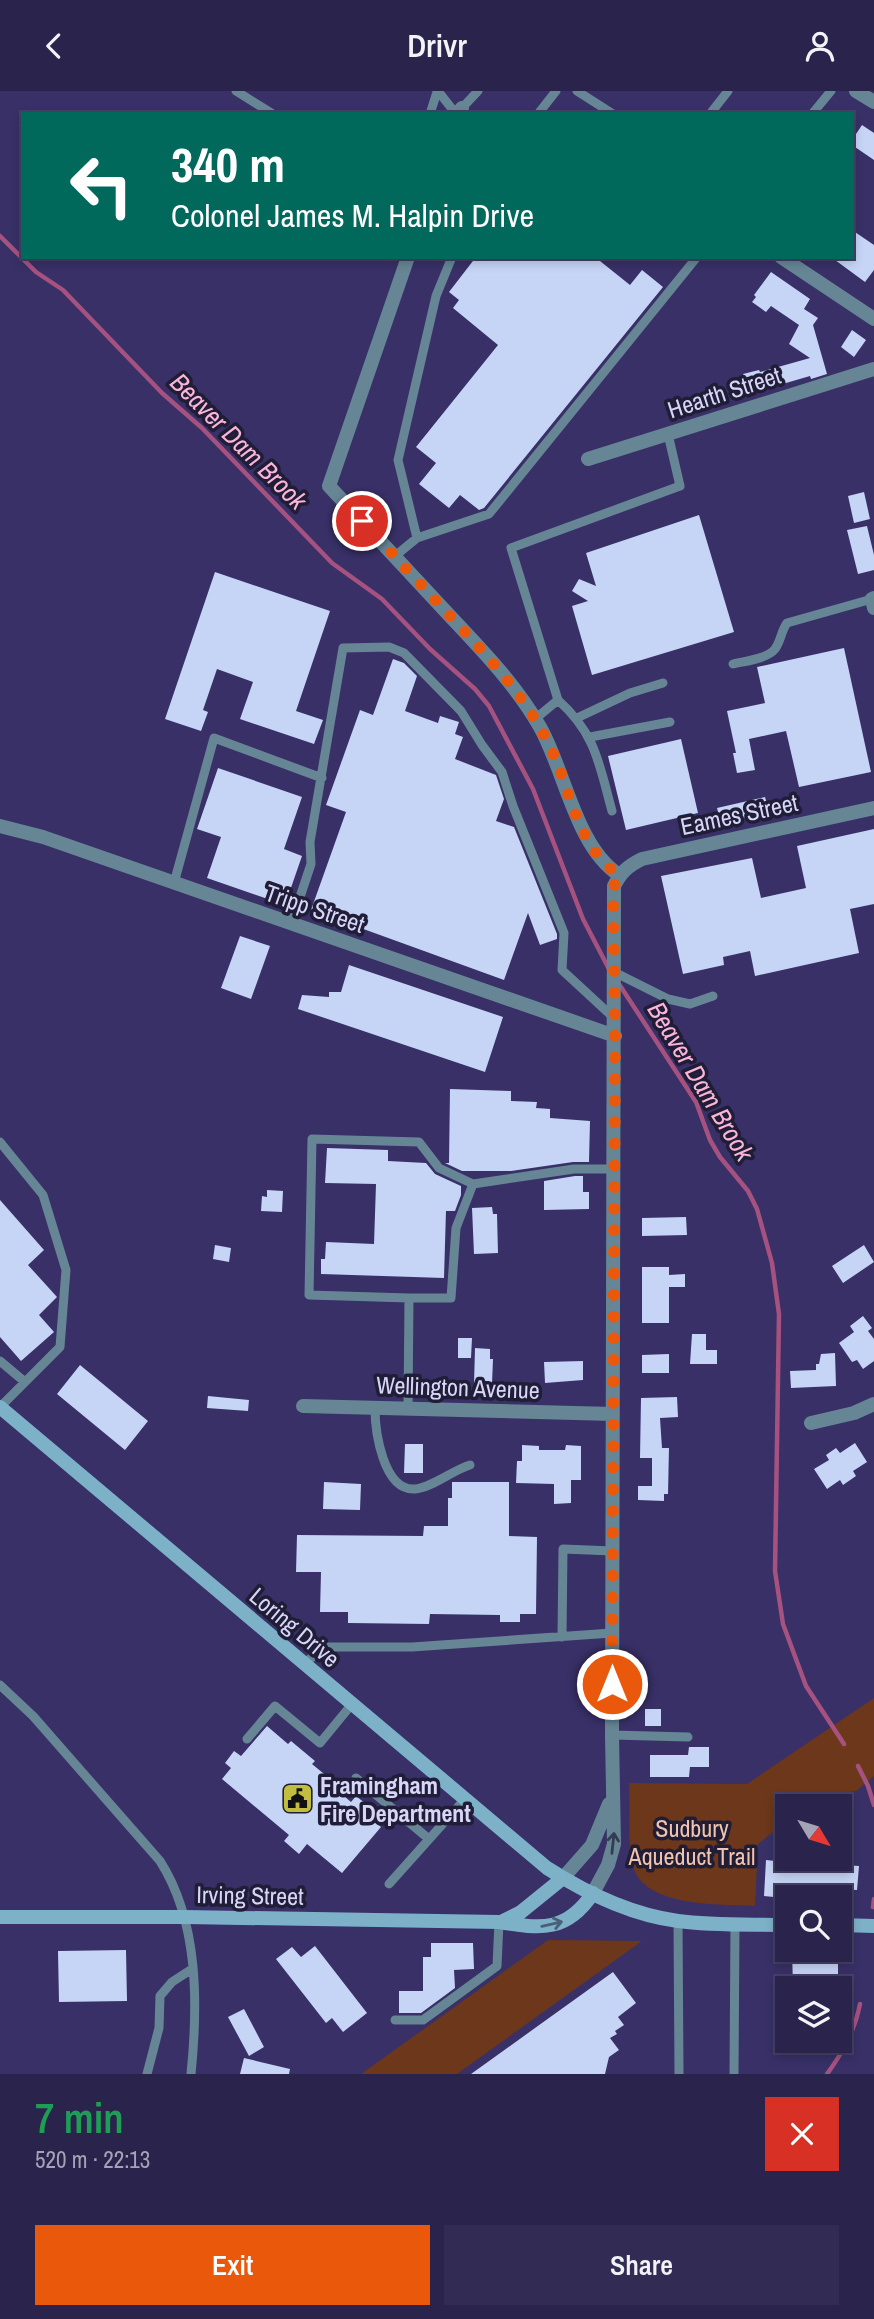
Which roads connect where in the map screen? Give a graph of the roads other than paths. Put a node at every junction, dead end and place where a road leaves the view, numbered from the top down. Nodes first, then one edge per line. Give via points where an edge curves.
1 (236, 91) edge
2 (478, 91) edge
3 (556, 91) edge
4 (576, 91) edge
5 (728, 91) edge
6 (831, 91) edge
7 (856, 91) edge
8 (437, 92) edge
9 (874, 101) edge
10 (270, 112) edge
11 (431, 112) edge
12 (458, 112) edge
13 (540, 112) edge
14 (611, 112) edge
15 (712, 112) edge
16 (814, 112) edge
17 (407, 259) edge
18 (451, 259) edge
19 (695, 259) edge
20 (784, 259) edge
21 (874, 319) edge
22 (874, 369) edge
23 (668, 434) junction
24 (588, 459) dead end
25 (417, 538) junction
26 (394, 556) junction
27 (873, 602) edge
28 (733, 664) dead end
29 (663, 683) dead end
30 (558, 700) junction
31 (577, 718) junction
32 (535, 719) junction
33 (670, 722) dead end
34 (590, 737) junction
35 (322, 778) junction
36 (874, 808) edge
37 (611, 811) dead end
38 (0, 826) edge
39 (619, 875) junction
40 (174, 883) junction
41 (291, 923) junction
42 (614, 972) junction
43 (713, 996) dead end
44 (614, 1011) junction
45 (615, 1036) junction
46 (0, 1142) edge
47 (614, 1170) junction
48 (473, 1184) junction
49 (409, 1298) junction
50 (0, 1361) edge
51 (25, 1382) junction
52 (874, 1403) edge
53 (303, 1406) dead end
54 (0, 1407) edge
55 (375, 1408) junction
56 (408, 1409) junction
57 (613, 1415) junction
58 (810, 1423) dead end
59 (470, 1465) dead end
60 (613, 1551) junction
61 (612, 1633) junction
62 (562, 1637) junction
63 (304, 1664) junction
64 (0, 1685) edge
65 (352, 1704) junction
66 (612, 1735) junction
67 (688, 1737) dead end
68 (247, 1739) dead end
69 (356, 1778) dead end
70 (612, 1789) junction
71 (465, 1799) junction
72 (429, 1839) junction
73 (563, 1878) junction
74 (389, 1884) dead end
75 (593, 1893) junction
76 (0, 1917) edge
77 (185, 1917) junction
78 (678, 1921) junction
79 (499, 1922) junction
80 (735, 1924) junction
81 (775, 1925) edge
82 (852, 1926) edge
83 (874, 1926) edge
84 (192, 1969) junction
85 (395, 2020) dead end
86 (147, 2074) edge
87 (191, 2074) edge
88 (679, 2074) edge
89 (734, 2074) edge

1 - 10 lane
2 - 12 lane
3 - 13 lane
4 - 14 lane
5 - 15 lane
6 - 16 lane
7 - 9 street
8 - 11 lane
8 - 12 lane
17 - 26 street via 329,485
18 - 25 lane via 436,296 398,460
19 - 25 lane via 489,515
20 - 21 street
22 - 23 street, Hearth Street
23 - 24 street, Hearth Street
23 - 30 lane via 680,486 511,548
25 - 26 lane
26 - 32 street via 488,657
27 - 28 lane via 787,623 775,649
29 - 31 lane via 629,693
30 - 31 lane
30 - 32 lane
31 - 34 lane
32 - 39 street via 589,843 602,862
33 - 34 lane
34 - 37 lane
35 - 40 lane via 214,738
35 - 41 lane via 310,842 311,864
35 - 44 lane via 343,648 388,647 404,653 461,711 502,772 564,933 562,970
36 - 39 street, Eames Street via 642,859
38 - 40 street, Tripp Street
39 - 42 street via 614,886
40 - 41 street, Tripp Street
41 - 45 street, Tripp Street
42 - 43 lane via 668,999 690,1004
42 - 44 street
44 - 45 street
45 - 47 street
46 - 51 lane via 43,1195 66,1271 60,1347
47 - 48 lane via 574,1169
47 - 57 street
48 - 49 lane via 456,1228 451,1298
48 - 49 lane via 439,1168 419,1142 312,1139 309,1295
49 - 56 lane
50 - 51 lane
51 - 54 lane
52 - 58 street via 855,1413
53 - 55 street, Wellington Avenue
54 - 63 street, Loring Drive
55 - 56 street, Wellington Avenue
55 - 59 lane via 380,1448 398,1485 414,1489
56 - 57 street, Wellington Avenue
57 - 60 street
60 - 61 street
60 - 62 lane via 563,1549
61 - 62 lane
61 - 66 street
62 - 63 lane via 412,1647 324,1647
63 - 65 street, Loring Drive
64 - 77 lane via 33,1716 160,1861
65 - 68 lane via 320,1743 275,1706
65 - 71 street, Loring Drive
66 - 67 lane
66 - 70 street
69 - 72 lane
70 - 73 street via 597,1836
75 -> 70 street via 613,1850
71 - 72 lane
71 - 73 street, Loring Drive
72 - 74 lane
73 - 75 street
73 - 79 street, Irving Street via 521,1913
75 - 78 street via 642,1913
79 -> 75 street, Irving Street via 536,1927 557,1924 581,1910
76 - 77 street, Irving Street
77 - 79 street, Irving Street
77 - 84 lane
78 - 80 street
78 - 88 lane
79 - 85 lane via 497,1966 423,2020
80 - 81 street
80 - 89 lane
82 - 83 street
84 - 86 lane via 160,1996 159,2028
84 - 87 lane via 195,2032

